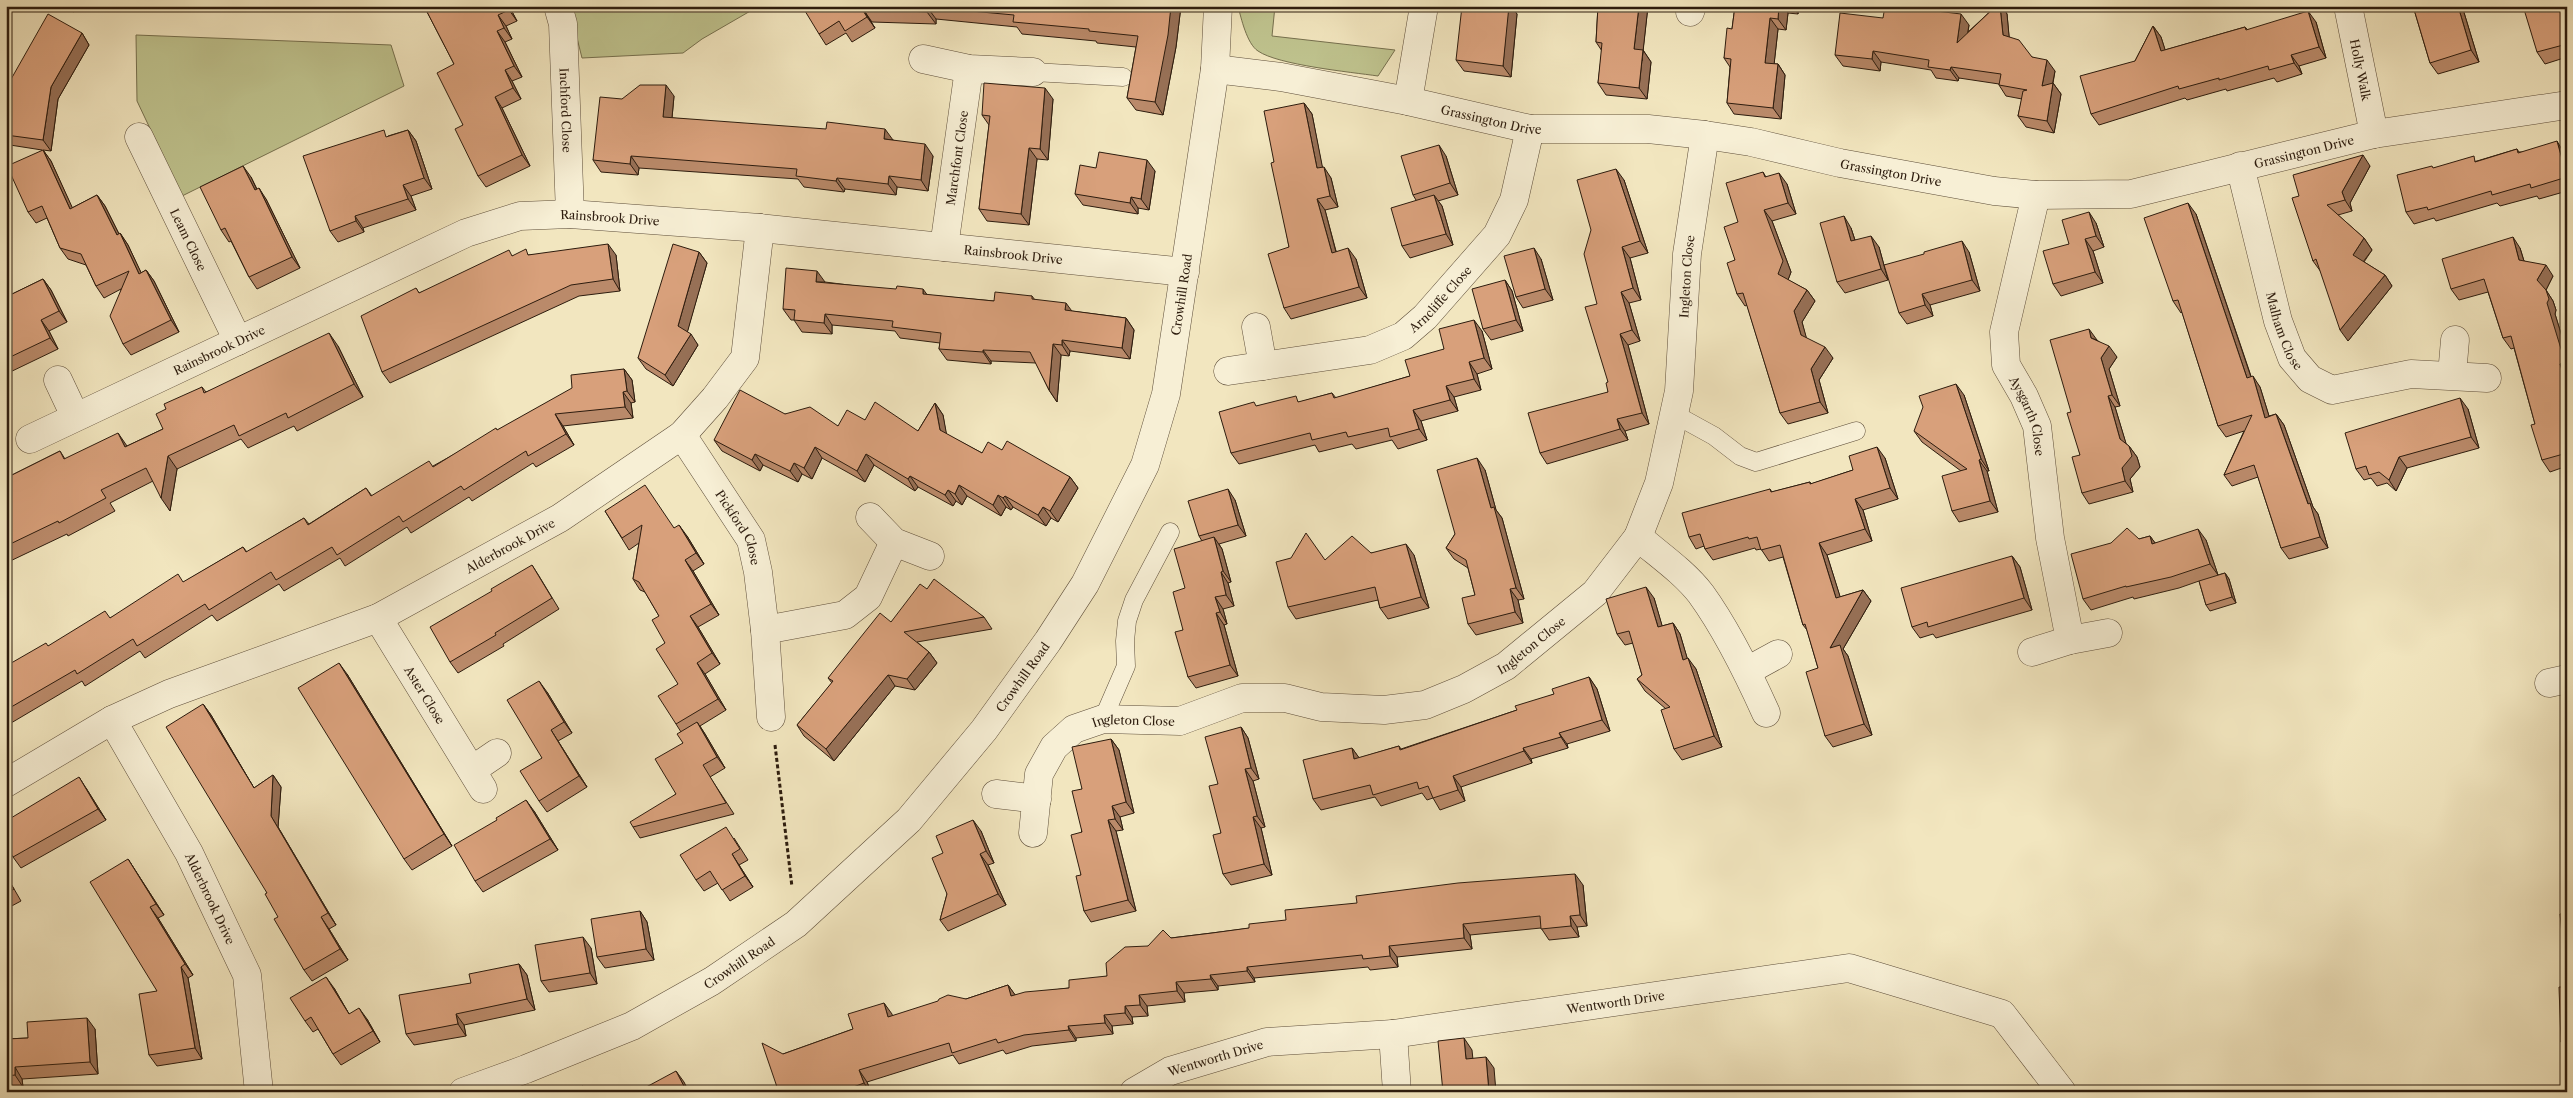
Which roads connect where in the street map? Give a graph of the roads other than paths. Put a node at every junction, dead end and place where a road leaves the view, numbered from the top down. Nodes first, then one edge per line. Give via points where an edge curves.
1 (558, 6) edge
2 (1218, 6) edge
3 (1424, 6) edge
4 (2348, 6) edge
5 (922, 59) dead end
6 (969, 69) junction
7 (1215, 69) junction
8 (1033, 72) joint
9 (1123, 77) dead end
10 (1408, 101) junction
11 (2567, 105) edge
12 (1530, 128) junction
13 (1705, 134) junction
14 (2374, 134) junction
15 (139, 138) dead end
16 (2240, 166) junction
17 (2036, 195) junction
18 (570, 214) junction
19 (760, 228) junction
20 (944, 247) junction
21 (1185, 272) junction
22 (1256, 327) dead end
23 (2455, 340) dead end
24 (238, 341) junction
25 (1264, 366) junction
26 (1228, 371) dead end
27 (2452, 375) junction
28 (2487, 378) dead end
29 (58, 380) dead end
30 (1674, 414) junction
31 (75, 416) junction
32 (1856, 431) dead end
33 (682, 435) junction
34 (30, 440) dead end
35 (870, 517) dead end
36 (1170, 532) dead end
37 (1638, 537) junction
38 (894, 542) junction
39 (930, 556) dead end
40 (378, 618) junction
41 (765, 630) junction
42 (2108, 633) dead end
43 (2070, 640) junction
44 (2032, 652) dead end
45 (1778, 654) dead end
46 (1747, 670) junction
47 (1766, 713) dead end
48 (771, 717) road end
49 (1102, 718) junction
50 (112, 720) junction
51 (497, 753) dead end
52 (6, 783) edge
53 (996, 794) dead end
54 (1037, 800) junction
55 (1034, 833) dead end
56 (1393, 1034) junction
57 (260, 1092) edge
58 (463, 1092) edge
59 (1134, 1092) edge
60 (1397, 1092) edge
61 (2062, 1092) edge

1 - 18 street, Inchford Close via 564,24
2 - 7 street, Crowhill Road
3 - 10 street
4 - 14 street, Holly Walk
5 - 6 street
6 - 8 street
6 - 20 street, Marchfont Close
7 - 10 street, Grassington Drive via 1281,77
7 - 21 street, Crowhill Road
8 - 9 lane
10 - 12 street, Grassington Drive
11 - 14 street, Grassington Drive
12 - 13 street, Grassington Drive via 1648,129
12 - 25 street, Arncliffe Close via 1514,200 1497,235 1425,317 1403,336 1370,350
13 - 17 street, Grassington Drive via 1840,163 1994,191
13 - 30 street, Ingleton Close via 1687,254 1679,391
14 - 16 street, Grassington Drive
15 - 24 street, Leam Close
16 - 17 street, Grassington Drive via 2131,194
16 - 27 street, Malham Close via 2278,321 2292,358 2310,379 2332,390 2411,374
17 - 43 street, Aysgarth Close via 2004,332 2006,365 2038,426 2050,538
18 - 19 street, Rainsbrook Drive
18 - 24 street, Rainsbrook Drive via 520,216 466,233
19 - 20 street, Rainsbrook Drive
19 - 33 street, Alderbrook Drive via 745,358
20 - 21 street, Rainsbrook Drive
21 - 58 street, Crowhill Road via 1166,394 1145,465 1085,584 1048,641 984,730 909,820 796,924 712,981 632,1026
22 - 25 street
23 - 27 street
24 - 31 street, Rainsbrook Drive
25 - 26 street, Arncliffe Close
27 - 28 street, Malham Close
29 - 31 street
30 - 32 lane via 1714,436 1740,456 1756,462
30 - 37 street, Ingleton Close via 1659,483
31 - 34 street, Rainsbrook Drive
33 - 40 street, Alderbrook Drive via 560,518
33 - 41 street, Pickford Close via 751,540
35 - 38 street
36 - 49 lane via 1134,600 1127,621 1126,666
37 - 46 street via 1682,573 1701,594
37 - 49 street, Ingleton Close via 1595,593 1506,666 1464,689 1425,705 1384,710 1321,707 1285,698 1242,698 1180,721
38 - 39 street
38 - 41 street via 868,598 845,615
40 - 50 street, Alderbrook Drive via 169,694
40 - 51 street, Aster Close via 478,780
41 - 48 street, Pickford Close
42 - 43 street
43 - 44 street
45 - 46 street
46 - 47 street
49 - 54 street, Ingleton Close via 1074,729 1054,747 1039,774
50 - 52 street, Alderbrook Drive
50 - 57 street, Alderbrook Drive via 189,853 247,975
53 - 54 street
54 - 55 street, Ingleton Close
56 - 59 street, Wentworth Drive via 1267,1042 1170,1071
56 - 60 street
56 - 61 street, Wentworth Drive via 1849,968 2002,1014

